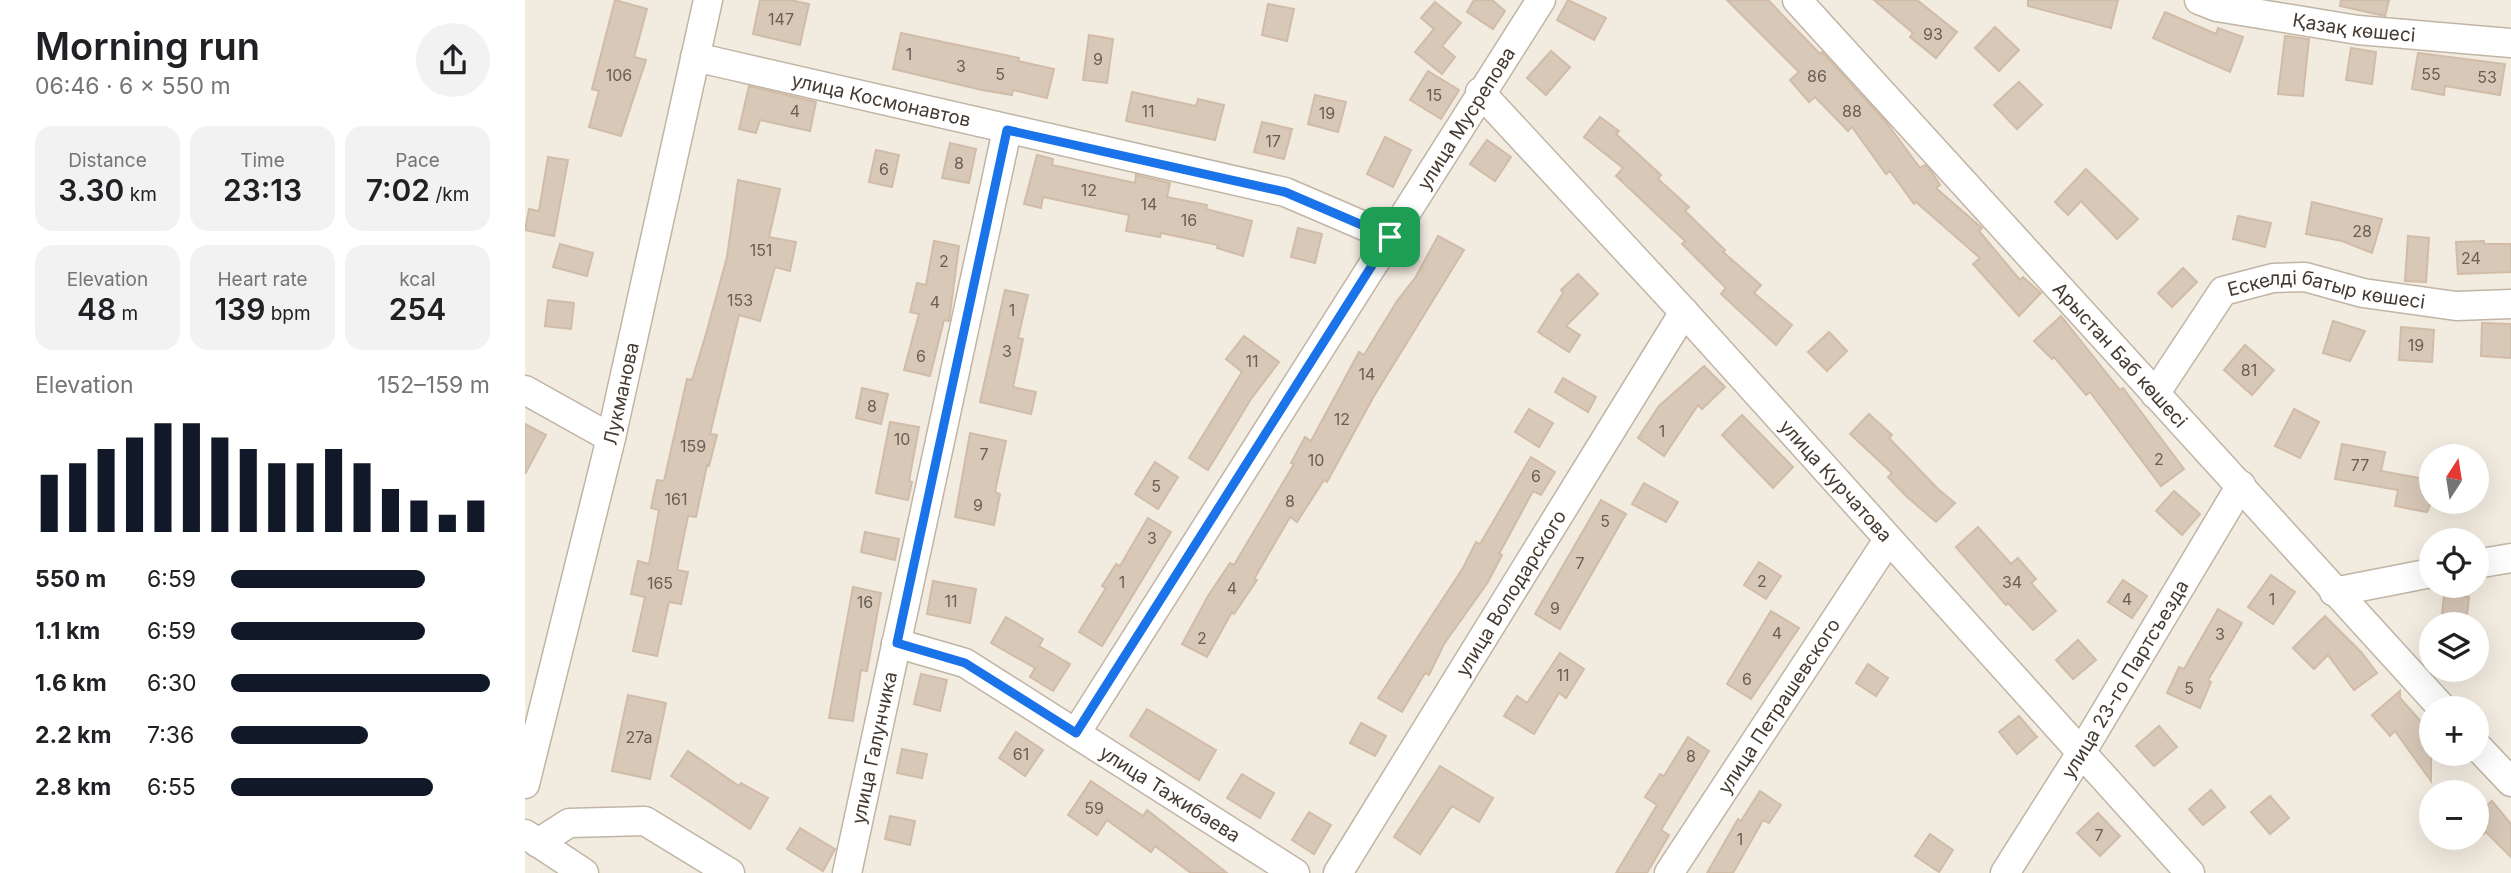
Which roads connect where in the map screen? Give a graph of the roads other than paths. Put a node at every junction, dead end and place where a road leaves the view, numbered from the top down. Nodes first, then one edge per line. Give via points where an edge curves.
1 (708, 0) edge
2 (1541, 0) edge
3 (1797, 0) edge
4 (2199, 0) edge
5 (2511, 43) edge
6 (695, 57) junction
7 (1480, 92) junction
8 (1007, 130) junction
9 (1390, 237) junction
10 (2511, 304) edge
11 (1684, 312) junction
12 (525, 390) edge
13 (2155, 394) junction
14 (611, 438) junction
15 (2241, 485) junction
16 (1888, 540) junction
17 (2511, 558) edge
18 (2489, 562) edge
19 (2419, 575) edge
20 (2334, 592) junction
21 (897, 643) junction
22 (2431, 696) edge
23 (1076, 733) junction
24 (2081, 752) junction
25 (2489, 759) edge
26 (2511, 782) edge
27 (525, 784) edge
28 (531, 839) edge
29 (584, 873) edge
30 (730, 873) edge
31 (847, 873) edge
32 (1294, 873) edge
33 (1338, 873) edge
34 (1669, 873) edge
35 (2005, 873) edge
36 (2190, 873) edge

1 - 6 street, Лукманова
2 - 7 street, улица Мусрепова
3 - 13 street, Арыстан Баб көшесі
4 - 5 street, Қазақ көшесі via 2217,7 2358,30
6 - 8 street, улица Космонавтов
6 - 14 street, Лукманова
7 - 9 street, улица Мусрепова
7 - 11 street, улица Курчатова
8 - 9 street, улица Космонавтов via 1285,192
8 - 21 street, улица Галунчика
9 - 23 street, улица Мусрепова
10 - 13 street, Ескелді батыр көшесі via 2456,306 2363,293 2305,277 2273,278 2223,290
11 - 16 street, улица Курчатова
11 - 33 street, улица Володарского
12 - 14 street
13 - 15 street, Арыстан Баб көшесі
14 - 27 street, Лукманова
15 - 20 street, Арыстан Баб көшесі
15 - 24 street, улица 23-го Партсъезда
16 - 24 street, улица Курчатова
16 - 34 street, улица Петрашевского
17 - 18 street
19 - 20 street
20 - 22 street, Арыстан Баб көшесі
21 - 23 street, улица Тажибаева via 965,663
21 - 31 street, улица Галунчика
23 - 32 street, улица Тажибаева
24 - 35 street, улица 23-го Партсъезда
24 - 36 street, улица Курчатова
25 - 26 street
28 - 29 street
28 - 30 street via 569,823 645,821

